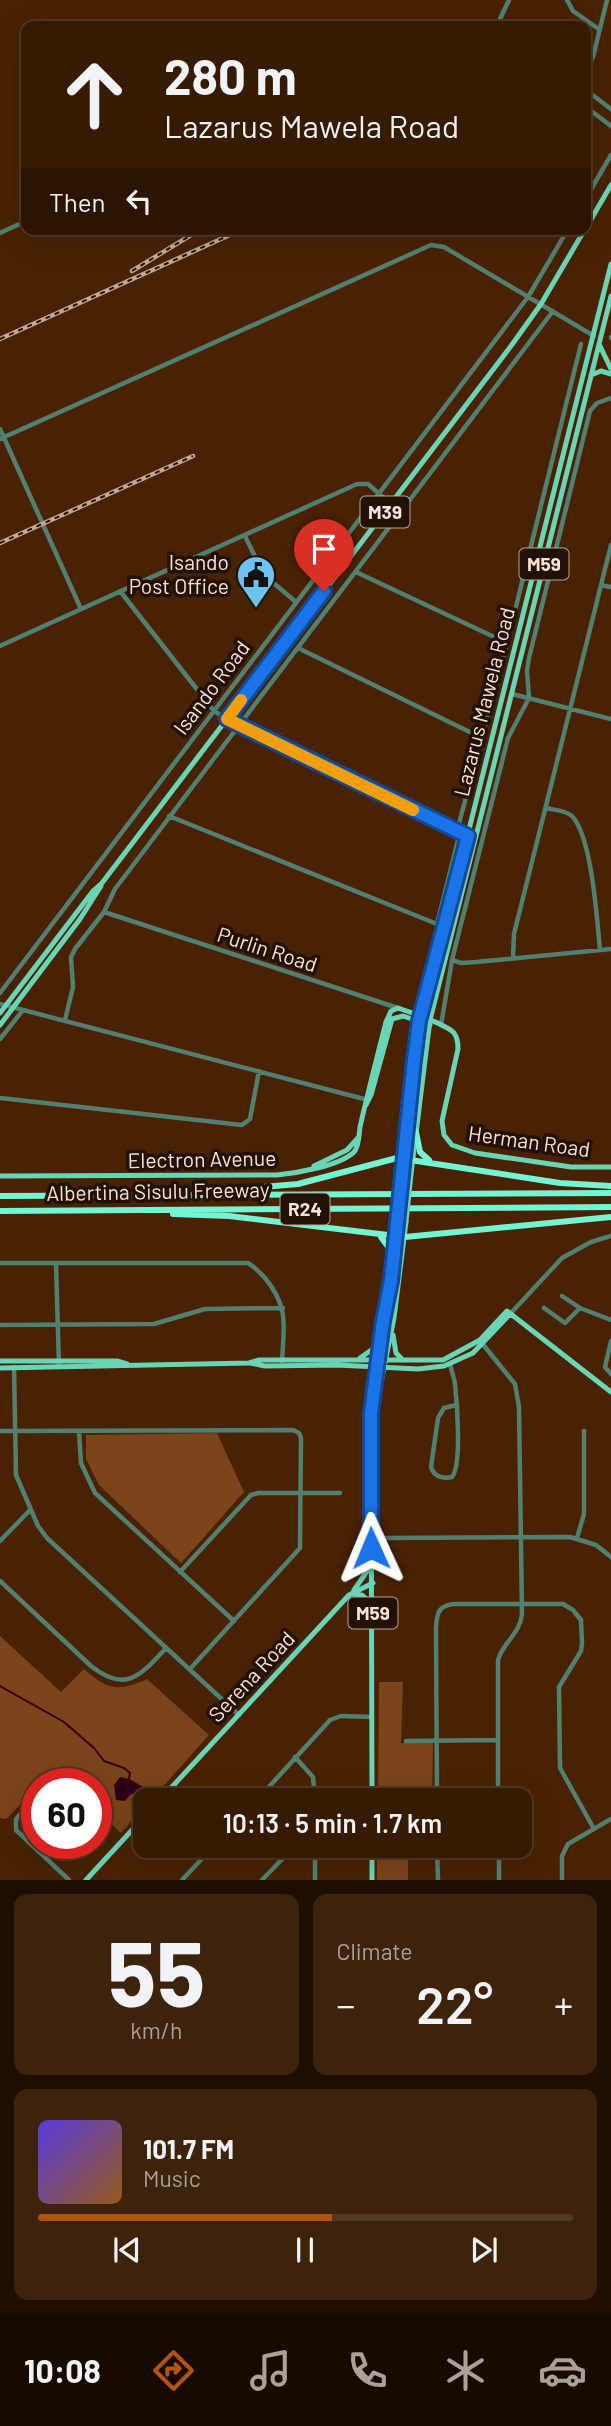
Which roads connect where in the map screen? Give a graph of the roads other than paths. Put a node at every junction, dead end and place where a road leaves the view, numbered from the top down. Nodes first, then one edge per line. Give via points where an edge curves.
1 (509, 0) edge
2 (567, 0) edge
3 (607, 0) edge
4 (501, 21) edge
5 (587, 21) edge
6 (591, 24) edge
7 (600, 30) junction
8 (591, 62) edge
9 (591, 94) edge
10 (611, 108) edge
11 (591, 111) edge
12 (611, 126) edge
13 (611, 155) edge
14 (611, 185) edge
15 (591, 189) edge
16 (591, 219) edge
17 (21, 223) edge
18 (0, 233) edge
19 (564, 235) edge
20 (582, 235) edge
21 (611, 264) edge
22 (611, 296) edge
23 (528, 297) junction
24 (541, 304) junction
25 (553, 311) junction
26 (594, 336) junction
27 (599, 343) junction
28 (581, 344) dead end
29 (611, 372) edge
30 (591, 376) junction
31 (611, 398) edge
32 (0, 429) edge
33 (2, 438) edge
34 (378, 494) junction
35 (391, 504) junction
36 (401, 513) junction
37 (245, 536) junction
38 (611, 545) edge
39 (356, 572) junction
40 (601, 585) junction
41 (611, 587) edge
42 (120, 592) junction
43 (296, 603) junction
44 (81, 609) junction
45 (507, 643) junction
46 (0, 646) edge
47 (298, 648) junction
48 (512, 694) junction
49 (529, 698) junction
50 (570, 709) junction
51 (214, 711) junction
52 (497, 717) junction
53 (227, 719) junction
54 (611, 719) edge
55 (239, 726) junction
56 (482, 738) junction
57 (546, 808) junction
58 (169, 816) junction
59 (459, 831) junction
60 (468, 836) junction
61 (475, 837) junction
62 (102, 883) junction
63 (104, 912) junction
64 (611, 949) edge
65 (600, 950) junction
66 (513, 959) junction
67 (452, 960) junction
68 (0, 993) edge
69 (3, 1005) edge
70 (14, 1007) junction
71 (398, 1009) junction
72 (23, 1010) junction
73 (0, 1013) edge
74 (420, 1019) junction
75 (65, 1020) junction
76 (430, 1022) junction
77 (0, 1025) edge
78 (442, 1027) junction
79 (428, 1032) junction
80 (0, 1039) edge
81 (259, 1071) junction
82 (0, 1098) edge
83 (367, 1100) junction
84 (416, 1132) junction
85 (402, 1158) junction
86 (413, 1160) junction
87 (442, 1164) junction
88 (611, 1167) edge
89 (0, 1176) edge
90 (611, 1186) edge
91 (611, 1193) edge
92 (182, 1195) junction
93 (0, 1196) edge
94 (611, 1208) edge
95 (0, 1211) edge
96 (158, 1211) junction
97 (611, 1217) edge
98 (377, 1235) junction
99 (394, 1236) junction
100 (611, 1236) edge
101 (405, 1237) junction
102 (394, 1255) junction
103 (0, 1263) edge
104 (56, 1264) junction
105 (562, 1296) dead end
106 (283, 1308) junction
107 (544, 1308) dead end
108 (580, 1308) junction
109 (510, 1311) junction
110 (611, 1320) edge
111 (0, 1325) edge
112 (58, 1325) junction
113 (392, 1332) junction
114 (481, 1341) junction
115 (611, 1341) edge
116 (380, 1344) junction
117 (358, 1359) junction
118 (378, 1359) junction
119 (386, 1360) junction
120 (0, 1361) edge
121 (404, 1361) junction
122 (449, 1361) junction
123 (282, 1363) junction
124 (14, 1364) junction
125 (59, 1364) junction
126 (377, 1367) junction
127 (385, 1367) junction
128 (0, 1368) edge
129 (610, 1373) edge
130 (611, 1392) edge
131 (456, 1405) junction
132 (372, 1426) junction
133 (16, 1430) junction
134 (0, 1431) edge
135 (79, 1431) junction
136 (584, 1431) dead end
137 (301, 1493) junction
138 (340, 1493) dead end
139 (30, 1510) junction
140 (521, 1537) junction
141 (384, 1538) dead end
142 (577, 1538) junction
143 (0, 1541) edge
144 (611, 1557) edge
145 (372, 1564) junction
146 (180, 1572) junction
147 (0, 1581) edge
148 (373, 1583) junction
149 (351, 1593) junction
150 (521, 1604) junction
151 (373, 1605) junction
152 (234, 1621) junction
153 (166, 1648) junction
154 (190, 1669) junction
155 (239, 1715) junction
156 (372, 1717) junction
157 (498, 1740) junction
158 (406, 1741) dead end
159 (437, 1741) junction
160 (295, 1758) junction
161 (172, 1788) edge
162 (268, 1788) edge
163 (314, 1788) edge
164 (372, 1788) edge
165 (437, 1788) edge
166 (499, 1788) edge
167 (21, 1814) edge
168 (611, 1819) edge
169 (133, 1829) edge
170 (594, 1829) junction
171 (21, 1835) edge
172 (203, 1858) edge
173 (283, 1858) edge
174 (315, 1858) edge
175 (372, 1858) edge
176 (438, 1858) edge
177 (499, 1858) edge
178 (47, 1859) edge
179 (69, 1880) edge
180 (86, 1880) edge
181 (182, 1880) edge
182 (262, 1880) edge
183 (315, 1880) edge
184 (372, 1880) edge
185 (438, 1880) edge
186 (499, 1880) edge
187 (562, 1880) edge

1 - 4 street
2 - 5 street
3 - 7 street
6 - 7 street
7 - 8 street
9 - 10 street
11 - 12 street
13 - 15 street
14 - 16 main road, Isando Road / M39
17 - 18 street
19 - 23 street, Isando Road
20 - 24 main road, Isando Road / M39
21 - 26 main road, Lazarus Mawela Road / M59
22 - 27 main road, Lazarus Mawela Road / M59
23 - 24 street
23 - 33 street via 444,247 431,245
23 - 34 street, Isando Road
24 - 25 street
24 - 35 main road, Isando Road / M39
25 - 26 street
25 - 36 street, Isando Road
26 - 27 main road
26 - 52 main road, Lazarus Mawela Road / M59
27 - 29 main road
27 - 30 main road, Lazarus Mawela Road / M59
28 - 45 street
29 - 30 main road
30 - 48 main road, Lazarus Mawela Road / M59
31 - 49 street via 590,411 529,658
32 - 33 street
33 - 44 street
34 - 35 street
34 - 37 street via 368,484 357,484
34 - 43 street, Isando Road
35 - 36 street
35 - 53 main road, Isando Road / M39
36 - 39 street, Isando Road
37 - 42 street
37 - 43 street via 264,575
38 - 40 street
39 - 45 street
39 - 47 street, Isando Road
40 - 41 street
40 - 50 street
42 - 44 street
42 - 51 street
43 - 51 street, Isando Road
44 - 46 street
45 - 56 street
47 - 55 street, Isando Road
47 - 56 street
48 - 49 street
48 - 52 main road
48 - 61 main road, Lazarus Mawela Road / M59
49 - 50 street
49 - 67 street via 508,738
50 - 54 street
50 - 57 street
51 - 53 street
51 - 68 street, Isando Road
52 - 60 main road, Lazarus Mawela Road / M59
53 - 55 street
53 - 62 main road, Isando Road / M39
55 - 58 street, Isando Road
55 - 59 street
56 - 59 street
57 - 65 street via 568,813 576,822 591,866
57 - 66 street via 513,939
58 - 59 street via 437,923
58 - 63 street, Isando Road via 115,888
59 - 60 street
60 - 61 street
60 - 74 main road, Lazarus Mawela Road / M59
61 - 76 main road, Lazarus Mawela Road / M59
62 - 69 main road, Isando Road / M39
62 - 70 main road, Isando Road / M39
63 - 71 street, Purlin Road
63 - 75 street, Isando Road via 71,957 73,987
64 - 65 street
65 - 66 street
66 - 67 street
67 - 78 street
69 - 70 street
69 - 73 main road, Isando Road / M39
70 - 72 street
70 - 77 main road, Isando Road / M39
71 - 74 main road, Purlin Road
71 - 83 main road, Electron Avenue via 387,1018
72 - 75 street
72 - 80 street
74 - 76 main road
74 - 83 main road, Electron Avenue via 392,1019
74 - 85 main road, Lazarus Mawela Road / M59
75 - 81 street
76 - 78 main road
76 - 79 main road, Lazarus Mawela Road / M59
78 - 79 main road
78 - 88 main road, Herman Road via 456,1035 458,1045 442,1121 450,1143 475,1153 559,1166
79 - 84 main road, Lazarus Mawela Road / M59
81 - 82 street via 251,1116 242,1125
81 - 83 street
83 - 89 main road, Electron Avenue via 352,1154 288,1174
84 - 86 main road, Lazarus Mawela Road / M59
84 - 87 highway via 421,1154
85 - 86 highway
85 - 92 highway via 298,1184
85 - 99 main road, Lazarus Mawela Road / M59, bridge
86 - 87 highway
86 - 101 main road, Lazarus Mawela Road / M59, bridge
87 - 90 highway via 559,1183
91 - 92 highway, Albertina Sisulu Freeway / R24
92 - 93 highway, Albertina Sisulu Freeway / R24
94 - 96 highway, Albertina Sisulu Freeway / R24
95 - 96 highway, Albertina Sisulu Freeway / R24
96 - 98 highway
97 - 101 highway
98 - 99 highway
98 - 102 highway
99 - 101 highway
99 - 102 main road, Lazarus Mawela Road / M59
100 - 109 street via 562,1258
101 - 113 main road, Lazarus Mawela Road / M59
102 - 116 main road, Lazarus Mawela Road / M59
103 - 104 street
104 - 106 street via 248,1263 275,1290
104 - 112 street
105 - 108 street
106 - 112 street via 205,1309 156,1324
106 - 123 street
107 - 108 street via 566,1323
108 - 110 street
109 - 114 main road
109 - 130 main road
111 - 112 street
112 - 125 street
113 - 119 main road, Lazarus Mawela Road / M59
113 - 121 main road via 396,1353
114 - 122 main road
114 - 140 street via 518,1393
115 - 129 street via 605,1367
116 - 117 main road
116 - 118 main road, Lazarus Mawela Road / M59
117 - 118 main road
117 - 123 main road
118 - 119 main road
118 - 126 main road, M59
119 - 121 main road
119 - 127 main road, M59
120 - 124 main road
121 - 122 main road
122 - 127 main road via 432,1368
122 - 131 street
123 - 125 main road
123 - 126 main road
124 - 125 main road
124 - 128 main road
124 - 133 street
126 - 127 main road
126 - 132 main road, M59
127 - 132 main road, M59
131 - 131 street via 442,1410 438,1418 431,1467 440,1477 452,1476 456,1469
132 - 145 main road, M59
133 - 134 street
133 - 135 street
133 - 139 street via 16,1475
135 - 137 street via 293,1430 301,1438
135 - 146 street via 80,1460 95,1493
136 - 142 street via 584,1514
137 - 138 street
137 - 146 street via 248,1497
137 - 152 street via 300,1548
139 - 143 street
139 - 153 street via 47,1538
140 - 141 street
140 - 142 street
140 - 150 street
142 - 144 street
145 - 148 main road, M59
145 - 149 main road
146 - 152 street
147 - 153 street via 104,1676 133,1678
148 - 149 main road, Serena Road
148 - 151 main road, M59
149 - 151 main road via 362,1595
149 - 155 main road, Serena Road
150 - 157 street via 520,1627 498,1660
150 - 159 street via 444,1605 438,1612
150 - 170 street via 563,1604 582,1620 582,1647 559,1687 560,1768
151 - 156 main road, M59
152 - 154 street
153 - 154 street
154 - 155 street
155 - 161 main road, Serena Road
156 - 160 street via 334,1718
156 - 164 main road, M59
157 - 159 street
157 - 166 street
158 - 159 street
159 - 165 street
160 - 162 street
160 - 163 street via 313,1777
167 - 171 street via 16,1819
168 - 170 street
169 - 180 main road
170 - 187 street via 565,1849
172 - 181 street
173 - 182 street
174 - 183 street
175 - 184 main road
176 - 185 street
177 - 186 street
178 - 179 street

